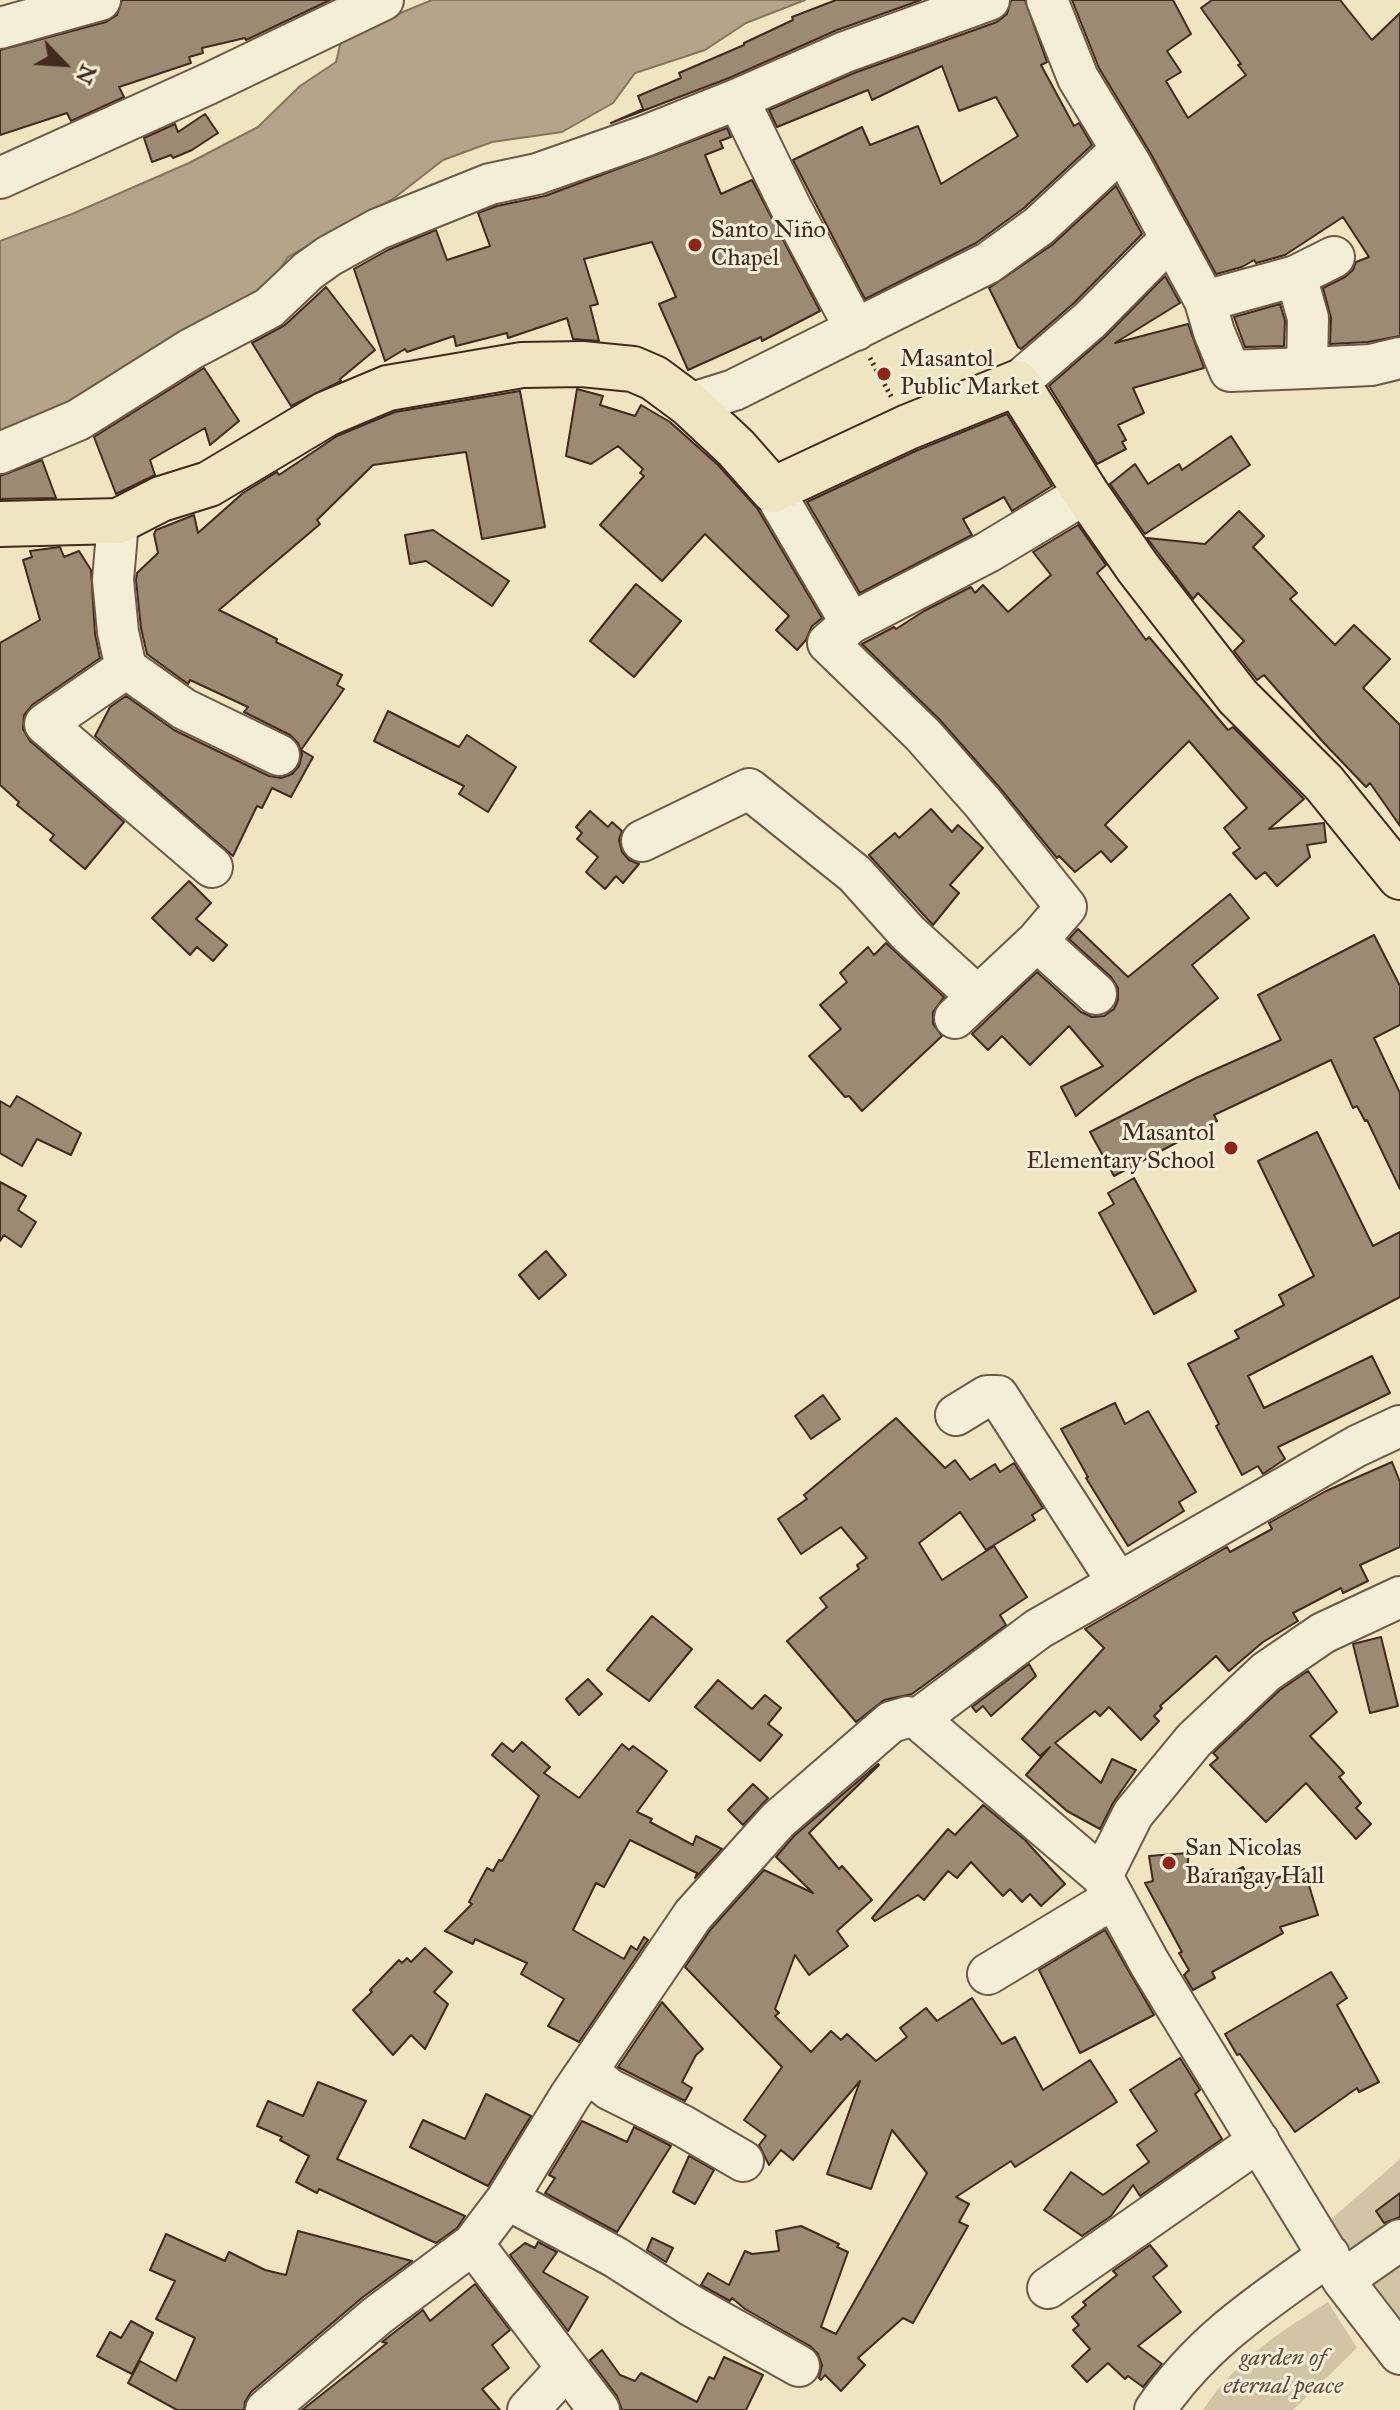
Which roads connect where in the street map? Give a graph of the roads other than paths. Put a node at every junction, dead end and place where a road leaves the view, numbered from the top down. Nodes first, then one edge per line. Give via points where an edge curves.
1 (100, 0) edge
2 (383, 0) edge
3 (989, 0) edge
4 (1047, 0) edge
5 (0, 28) edge
6 (738, 99) junction
7 (1121, 150) junction
8 (0, 178) edge
9 (1171, 238) junction
10 (1334, 257) dead end
11 (1296, 276) junction
12 (1205, 301) junction
13 (856, 330) junction
14 (1400, 358) edge
15 (1307, 368) junction
16 (1017, 383) junction
17 (689, 404) junction
18 (0, 453) edge
19 (773, 490) junction
20 (1086, 493) junction
21 (118, 521) junction
22 (0, 524) edge
23 (851, 623) junction
24 (126, 668) junction
25 (279, 755) dead end
26 (642, 841) dead end
27 (212, 867) dead end
28 (1400, 877) edge
29 (1037, 941) junction
30 (1096, 994) dead end
31 (956, 1415) dead end
32 (1400, 1426) edge
33 (1117, 1581) junction
34 (1400, 1597) edge
35 (918, 1719) junction
36 (1108, 1887) junction
37 (988, 1974) dead end
38 (587, 2071) junction
39 (1259, 2141) junction
40 (743, 2161) dead end
41 (507, 2199) junction
42 (1400, 2240) edge
43 (473, 2244) junction
44 (1336, 2268) junction
45 (1048, 2288) dead end
46 (1400, 2354) edge
47 (799, 2366) dead end
48 (566, 2369) junction
49 (266, 2410) edge
50 (528, 2410) edge
51 (599, 2410) edge
52 (1155, 2410) edge

1 - 5 street
2 - 8 street
3 - 6 street via 845,52
4 - 7 street via 1078,78
6 - 13 street
6 - 18 street via 537,174 490,184 378,229 308,271 269,308 191,349 78,420
7 - 9 street
7 - 13 street via 1039,226 988,263
9 - 12 street
9 - 16 street via 1090,320
10 - 11 street
11 - 12 street
11 - 15 street via 1308,318
12 - 15 street via 1230,371
13 - 17 street via 734,390
14 - 15 street
16 - 19 main road
16 - 20 main road
17 - 19 main road
17 - 21 main road via 633,369 582,364 522,365 388,388 326,414 209,484 161,499
19 - 23 street
20 - 23 street via 988,552
20 - 28 main road via 1238,697 1324,783
21 - 22 main road
21 - 24 street via 113,580
23 - 29 street via 828,643 923,735 1066,907
24 - 25 street via 184,709
24 - 27 street via 45,724
26 - 29 street via 749,789 855,874 966,1007
29 - 30 street
31 - 33 street via 987,1396 998,1396
32 - 33 street
33 - 35 street via 1038,1629
34 - 36 street via 1323,1633 1266,1672 1194,1740 1133,1814
35 - 36 street
35 - 38 street via 891,1722 778,1820 693,1915
36 - 37 street
36 - 39 street
38 - 40 street via 609,2089
38 - 41 street
39 - 44 street
39 - 45 street
41 - 43 street
41 - 47 street
42 - 44 street
43 - 48 street
43 - 49 street via 378,2315
44 - 46 street
44 - 52 street via 1226,2329 1176,2379
48 - 50 street
48 - 51 street

